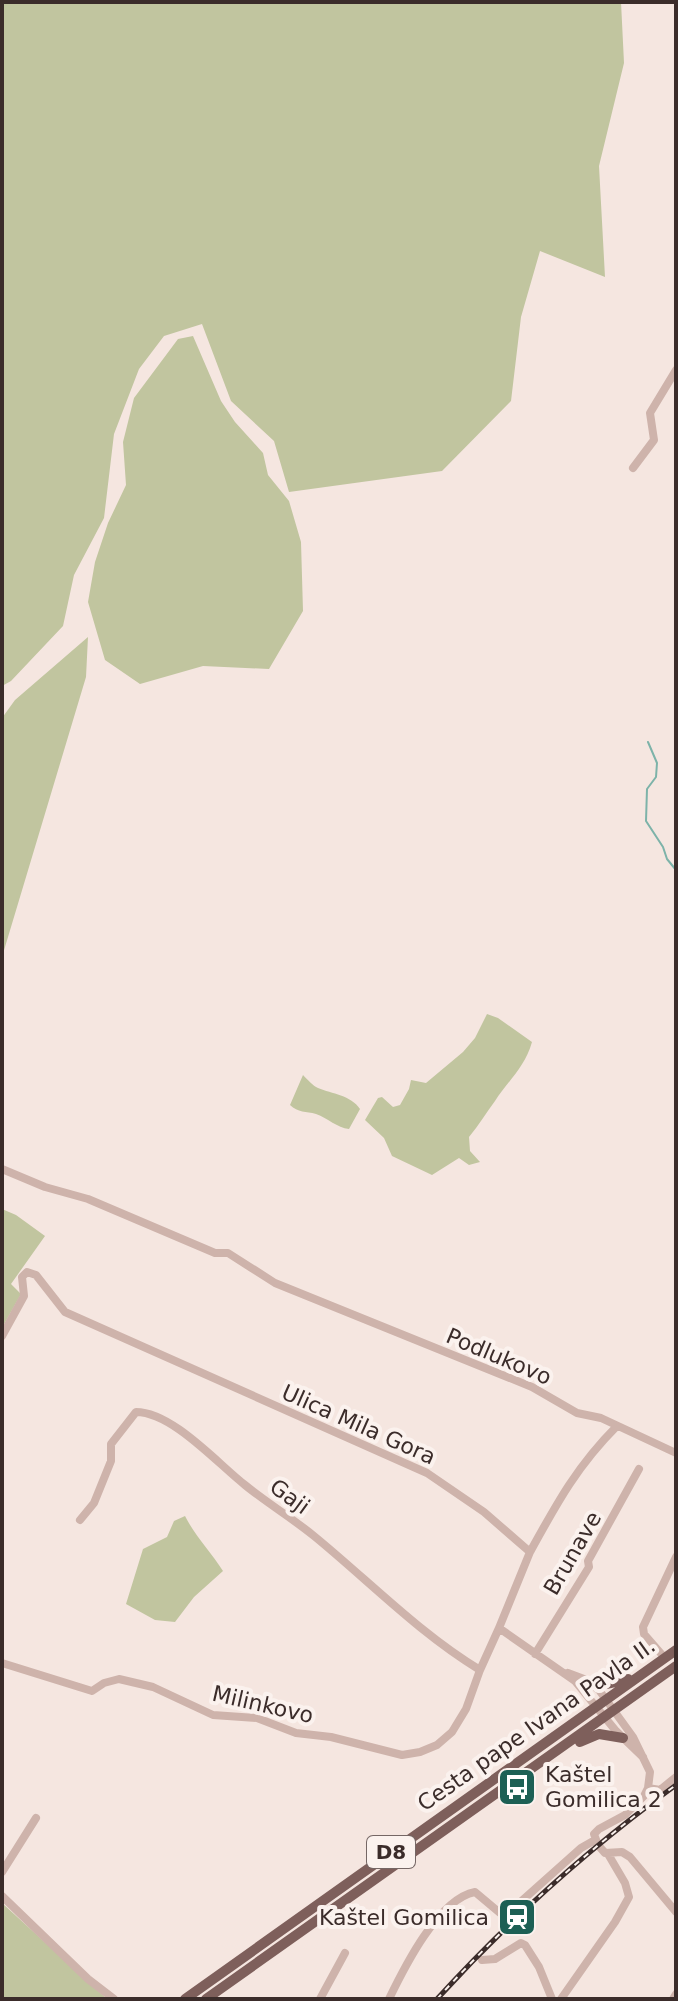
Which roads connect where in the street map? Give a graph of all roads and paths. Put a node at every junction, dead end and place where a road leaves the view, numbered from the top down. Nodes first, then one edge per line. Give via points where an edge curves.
1 (676, 370) edge
2 (633, 468) dead end
3 (2, 1169) edge
4 (2, 1336) edge
5 (617, 1426) junction
6 (676, 1453) edge
7 (639, 1469) dead end
8 (80, 1520) dead end
9 (530, 1552) junction
10 (676, 1557) edge
11 (499, 1628) junction
12 (676, 1650) edge
13 (535, 1654) junction
14 (664, 1657) junction
15 (2, 1663) edge
16 (676, 1666) edge
17 (480, 1670) junction
18 (562, 1671) junction
19 (638, 1676) junction
20 (590, 1682) junction
21 (601, 1702) junction
22 (610, 1714) junction
23 (623, 1738) junction
24 (566, 1745) junction
25 (643, 1757) junction
26 (676, 1777) edge
27 (648, 1788) junction
28 (36, 1818) dead end
29 (595, 1840) junction
30 (608, 1854) junction
31 (2, 1872) edge
32 (2, 1896) edge
33 (676, 1912) edge
34 (345, 1953) dead end
35 (482, 1960) dead end
36 (114, 1999) edge
37 (185, 1999) edge
38 (206, 1999) edge
39 (320, 1999) edge
40 (389, 1999) edge
41 (552, 1999) edge
42 (561, 1999) edge

1 - 2 street via 650,413 654,440
3 - 5 street, Podlukovo via 215,1253 228,1253 275,1283
4 - 9 street, Ulica Mila Gora via 24,1296 22,1277 27,1272 36,1275 65,1312 427,1473
5 - 6 street, Podlukovo
5 - 9 street via 568,1483
7 - 13 street, Brunave via 589,1567
8 - 17 street, Gaji via 94,1503 111,1461 111,1444 136,1412 147,1412 165,1420 314,1536 442,1647
9 - 11 street
10 - 14 street via 643,1627
11 - 13 street
11 - 17 street
12 - 14 main road, Cesta pape Ivana Pavla II. / D8
13 - 18 street
14 - 19 main road, Cesta pape Ivana Pavla II. / D8
15 - 17 street, Milinkovo via 92,1691 119,1679 153,1687 213,1715 257,1718 296,1733 402,1755 437,1745 452,1732
16 - 22 main road, Cesta pape Ivana Pavla II. / D8
18 - 20 street
18 - 21 street
19 - 20 main road
19 - 21 main road, Cesta pape Ivana Pavla II. / D8
20 - 21 street
21 - 22 street
21 - 37 main road, Cesta pape Ivana Pavla II. / D8
22 - 23 street
22 - 24 main road, Cesta pape Ivana Pavla II. / D8
22 - 25 street
23 - 24 main road via 599,1734
23 - 25 street
24 - 38 main road, Cesta pape Ivana Pavla II. / D8
25 - 27 street via 650,1772
26 - 27 street via 660,1790
27 - 29 street via 625,1815 596,1831
28 - 31 street
29 - 30 street
29 - 40 street via 507,1914 475,1892 455,1904 424,1934
30 - 33 street via 630,1857
30 - 42 street via 629,1897
32 - 36 street
34 - 39 street
35 - 41 street via 525,1945

